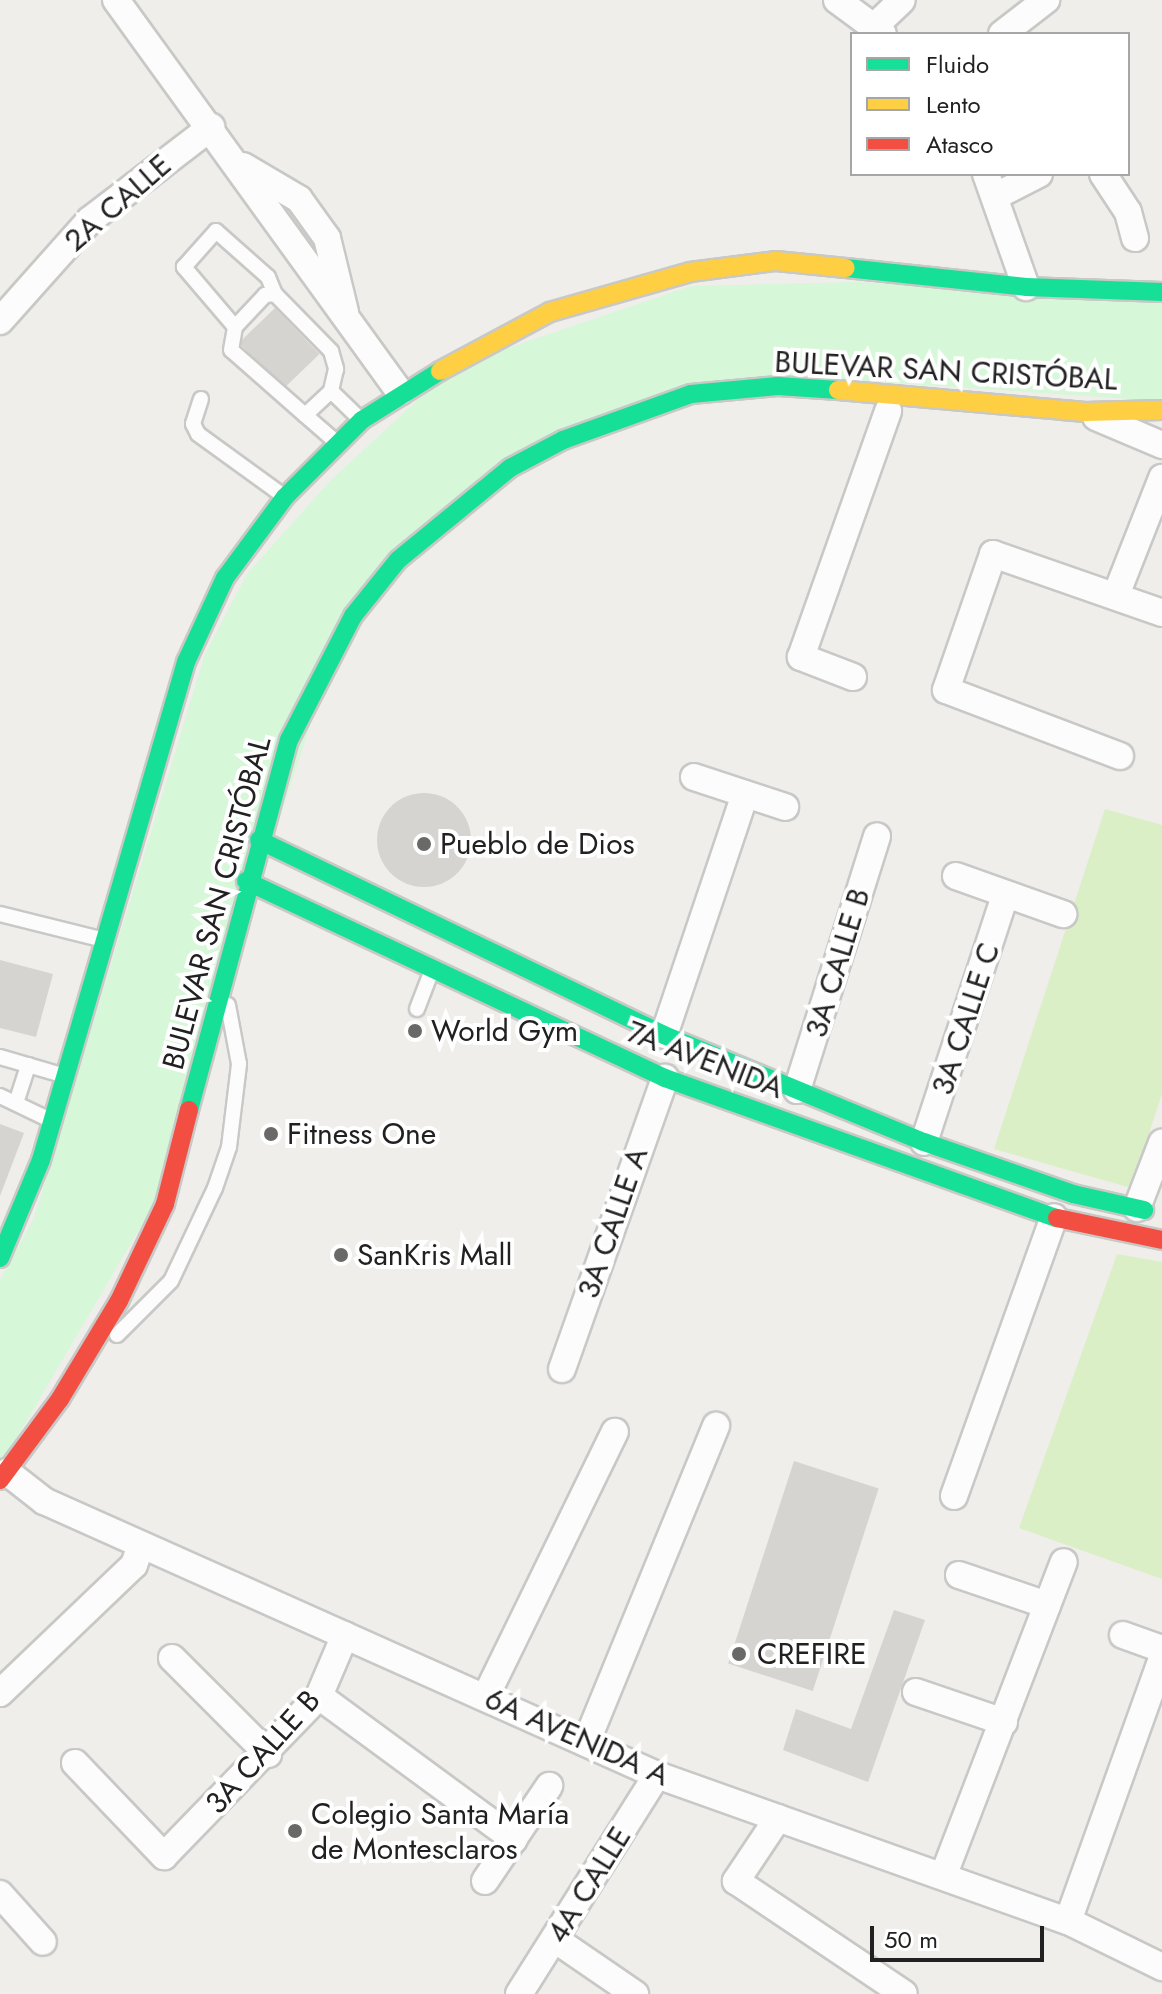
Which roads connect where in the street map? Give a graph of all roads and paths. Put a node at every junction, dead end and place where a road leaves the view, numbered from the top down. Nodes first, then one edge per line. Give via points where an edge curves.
1 (117, 0) edge
2 (837, 0) edge
3 (902, 0) edge
4 (1046, 0) edge
5 (879, 30) edge
6 (1005, 32) edge
7 (211, 127) junction
8 (1030, 176) edge
9 (1104, 176) edge
10 (992, 184) edge
11 (1135, 238) dead end
12 (1026, 287) junction
13 (1162, 292) edge
14 (275, 294) junction
15 (2, 314) edge
16 (235, 327) junction
17 (809, 388) junction
18 (331, 391) junction
19 (400, 392) junction
20 (974, 398) junction
21 (201, 399) dead end
22 (1162, 410) edge
23 (888, 411) junction
24 (1085, 412) junction
25 (305, 415) junction
26 (362, 420) junction
27 (338, 444) junction
28 (1162, 445) edge
29 (1162, 478) edge
30 (285, 497) junction
31 (1116, 595) junction
32 (1162, 613) edge
33 (853, 677) dead end
34 (1120, 756) dead end
35 (694, 777) dead end
36 (745, 794) junction
37 (785, 807) dead end
38 (877, 836) dead end
39 (259, 840) junction
40 (956, 876) dead end
41 (246, 881) junction
42 (1005, 895) junction
43 (0, 914) edge
44 (1063, 914) dead end
45 (104, 941) junction
46 (493, 957) junction
47 (431, 973) junction
48 (222, 980) junction
49 (477, 993) junction
50 (417, 1009) dead end
51 (664, 1035) junction
52 (0, 1057) edge
53 (28, 1065) junction
54 (66, 1076) junction
55 (665, 1078) junction
56 (797, 1090) junction
57 (0, 1096) edge
58 (16, 1103) junction
59 (52, 1121) junction
60 (924, 1142) junction
61 (1162, 1143) edge
62 (1149, 1211) edge
63 (1054, 1217) junction
64 (1162, 1240) edge
65 (0, 1258) edge
66 (88, 1351) junction
67 (562, 1369) dead end
68 (716, 1426) dead end
69 (615, 1432) dead end
70 (4, 1476) edge
71 (954, 1496) dead end
72 (141, 1545) junction
73 (1064, 1562) dead end
74 (959, 1575) dead end
75 (1047, 1605) junction
76 (345, 1635) junction
77 (1123, 1635) dead end
78 (1162, 1649) edge
79 (172, 1658) dead end
80 (1162, 1659) edge
81 (916, 1692) dead end
82 (0, 1693) edge
83 (319, 1696) junction
84 (486, 1696) junction
85 (1004, 1722) junction
86 (586, 1743) junction
87 (268, 1754) junction
88 (75, 1763) dead end
89 (657, 1775) junction
90 (549, 1786) dead end
91 (778, 1818) junction
92 (514, 1839) junction
93 (944, 1874) junction
94 (485, 1881) dead end
95 (0, 1894) edge
96 (1068, 1921) junction
97 (556, 1940) junction
98 (43, 1942) dead end
99 (1161, 1964) edge
100 (519, 1994) edge
101 (635, 1994) edge
102 (904, 1994) edge

1 - 7 street
2 - 5 street
3 - 5 street
4 - 6 street
7 - 15 street, 2A CALLE via 90,220
7 - 19 street via 239,165 299,199 327,238 348,324
8 - 10 street
9 - 11 street via 1128,212
10 - 12 street
12 - 13 main road
12 - 19 main road via 804,262 690,272 550,312
14 - 16 lane via 265,295
14 - 16 lane via 268,277 216,231 184,267
14 - 18 lane via 331,351 336,369
16 - 25 lane via 231,350
17 - 20 main road, BULEVAR SAN CRISTÓBAL
17 - 23 street
17 - 39 main road, BULEVAR SAN CRISTÓBAL via 691,394 563,440 510,468 447,514 398,560 345,630 289,740
18 - 25 lane
18 - 26 lane
19 - 26 main road
20 - 23 street
20 - 24 main road, BULEVAR SAN CRISTÓBAL
21 - 30 lane via 193,424 198,434
22 - 24 main road, BULEVAR SAN CRISTÓBAL
23 - 33 street via 801,657
24 - 28 street
25 - 27 lane
26 - 27 main road
27 - 30 main road
29 - 31 street
30 - 45 main road via 225,578 186,662
31 - 32 street
31 - 34 street via 993,554 946,690
35 - 36 street
36 - 37 street
36 - 51 street
38 - 56 street, 3A CALLE B
39 - 41 main road, BULEVAR SAN CRISTÓBAL
39 - 46 main road, 7A AVENIDA
40 - 42 street
41 - 47 main road, 7A AVENIDA
41 - 48 main road, BULEVAR SAN CRISTÓBAL
42 - 44 street
42 - 60 street, 3A CALLE C
43 - 45 lane
45 - 54 main road
46 - 49 main road
46 - 51 main road, 7A AVENIDA
47 - 49 main road, 7A AVENIDA
47 - 50 lane
48 - 66 main road, BULEVAR SAN CRISTÓBAL via 165,1204
48 - 66 lane via 239,1064 229,1147 215,1188 171,1281 118,1334
49 - 55 main road, 7A AVENIDA
51 - 56 main road, 7A AVENIDA
52 - 53 lane
53 - 54 lane
53 - 58 lane
54 - 59 main road
55 - 63 main road, 7A AVENIDA
55 - 67 street, 3A CALLE A
56 - 60 main road, 7A AVENIDA
57 - 58 lane
58 - 59 lane
59 - 65 main road
60 - 62 main road, 7A AVENIDA via 1073,1194
61 - 62 street
63 - 64 main road, 7A AVENIDA
63 - 71 street
66 - 70 main road, BULEVAR SAN CRISTÓBAL
68 - 86 street
69 - 84 street
70 - 72 street, 6A AVENIDA A via 44,1501
72 - 76 street, 6A AVENIDA A
72 - 82 street via 134,1565
73 - 75 street
74 - 75 street
75 - 85 street
76 - 83 street, 3A CALLE B
76 - 84 street, 6A AVENIDA A
77 - 78 street
79 - 87 street
80 - 96 street
81 - 85 street
83 - 87 street, 3A CALLE B
83 - 92 street
84 - 86 street, 6A AVENIDA A
85 - 93 street
86 - 89 street, 6A AVENIDA A
87 - 88 street, 3A CALLE B via 164,1856
89 - 91 street, 6A AVENIDA A
89 - 97 street, 4A CALLE
90 - 92 street
91 - 93 street, 6A AVENIDA A
91 - 102 street via 736,1881
92 - 94 street
93 - 96 street, 6A AVENIDA A
95 - 98 street
96 - 99 street, 6A AVENIDA A
97 - 100 street, 4A CALLE
97 - 101 street

